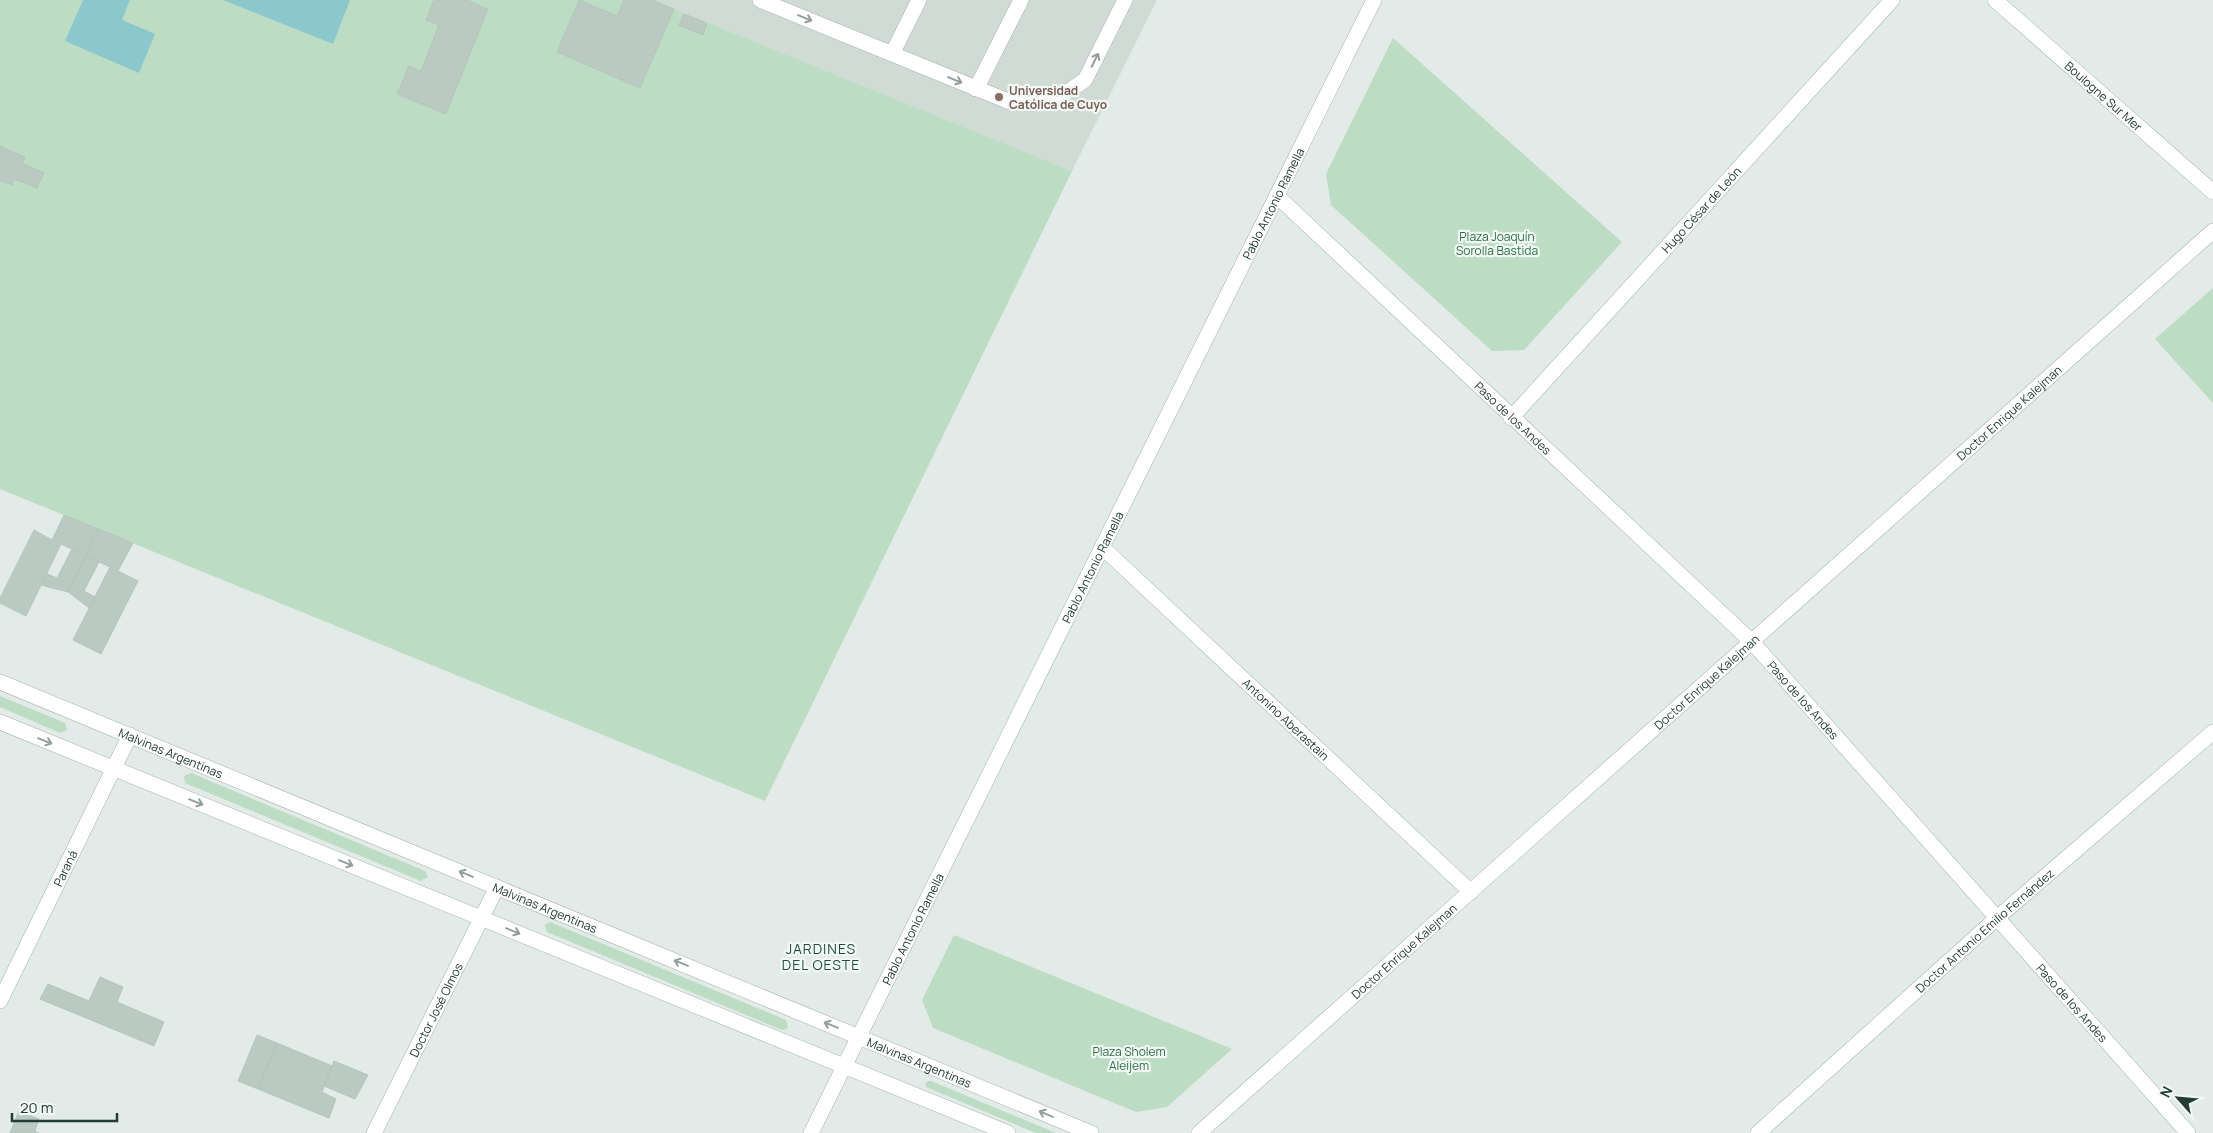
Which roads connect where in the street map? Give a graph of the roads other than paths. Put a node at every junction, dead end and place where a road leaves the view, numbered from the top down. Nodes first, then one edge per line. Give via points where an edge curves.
1 (760, 0) edge
2 (919, 0) edge
3 (1021, 0) edge
4 (1125, 0) edge
5 (1374, 0) edge
6 (1892, 0) edge
7 (1995, 0) edge
8 (892, 54) junction
9 (976, 89) junction
10 (2213, 192) edge
11 (1276, 196) junction
12 (2213, 232) edge
13 (1512, 418) junction
14 (1102, 547) junction
15 (1752, 642) junction
16 (0, 682) edge
17 (0, 722) edge
18 (2213, 732) edge
19 (130, 735) junction
20 (113, 768) junction
21 (496, 887) junction
22 (1471, 892) junction
23 (480, 918) junction
24 (1997, 918) junction
25 (0, 1000) edge
26 (859, 1037) junction
27 (844, 1066) junction
28 (374, 1133) edge
29 (811, 1133) edge
30 (1008, 1133) edge
31 (1090, 1133) edge
32 (1199, 1133) edge
33 (1758, 1133) edge
34 (2188, 1133) edge

1 -> 8 street
2 - 8 street
3 - 9 street
9 -> 4 street via 1010,102 1054,101 1085,80
5 - 11 street, Pablo Antonio Ramella
6 - 13 street, Hugo César de León
7 - 10 street, Boulogne Sur Mer
8 -> 9 street
11 - 13 street, Paso de los Andes
11 - 14 street, Pablo Antonio Ramella
12 - 15 street, Doctor Enrique Kalejman
13 - 15 street, Paso de los Andes
14 - 22 street, Antonino Aberastain
14 - 26 street, Pablo Antonio Ramella
15 - 22 street, Doctor Enrique Kalejman
15 - 24 street, Paso de los Andes
16 - 19 street, Malvinas Argentinas
17 -> 20 street
18 - 24 street, Doctor Antonio Emilio Fernández
19 - 20 street, Paraná
21 -> 19 street, Malvinas Argentinas
20 -> 23 street
20 - 25 street, Paraná
21 - 23 street, Doctor José Olmos
26 -> 21 street, Malvinas Argentinas
22 - 32 street, Doctor Enrique Kalejman
23 -> 27 street
23 - 28 street, Doctor José Olmos
24 - 33 street, Doctor Antonio Emilio Fernández
24 - 34 street, Paso de los Andes
26 - 27 street, Pablo Antonio Ramella
31 -> 26 street, Malvinas Argentinas
27 - 29 street, Pablo Antonio Ramella
27 - 30 street

